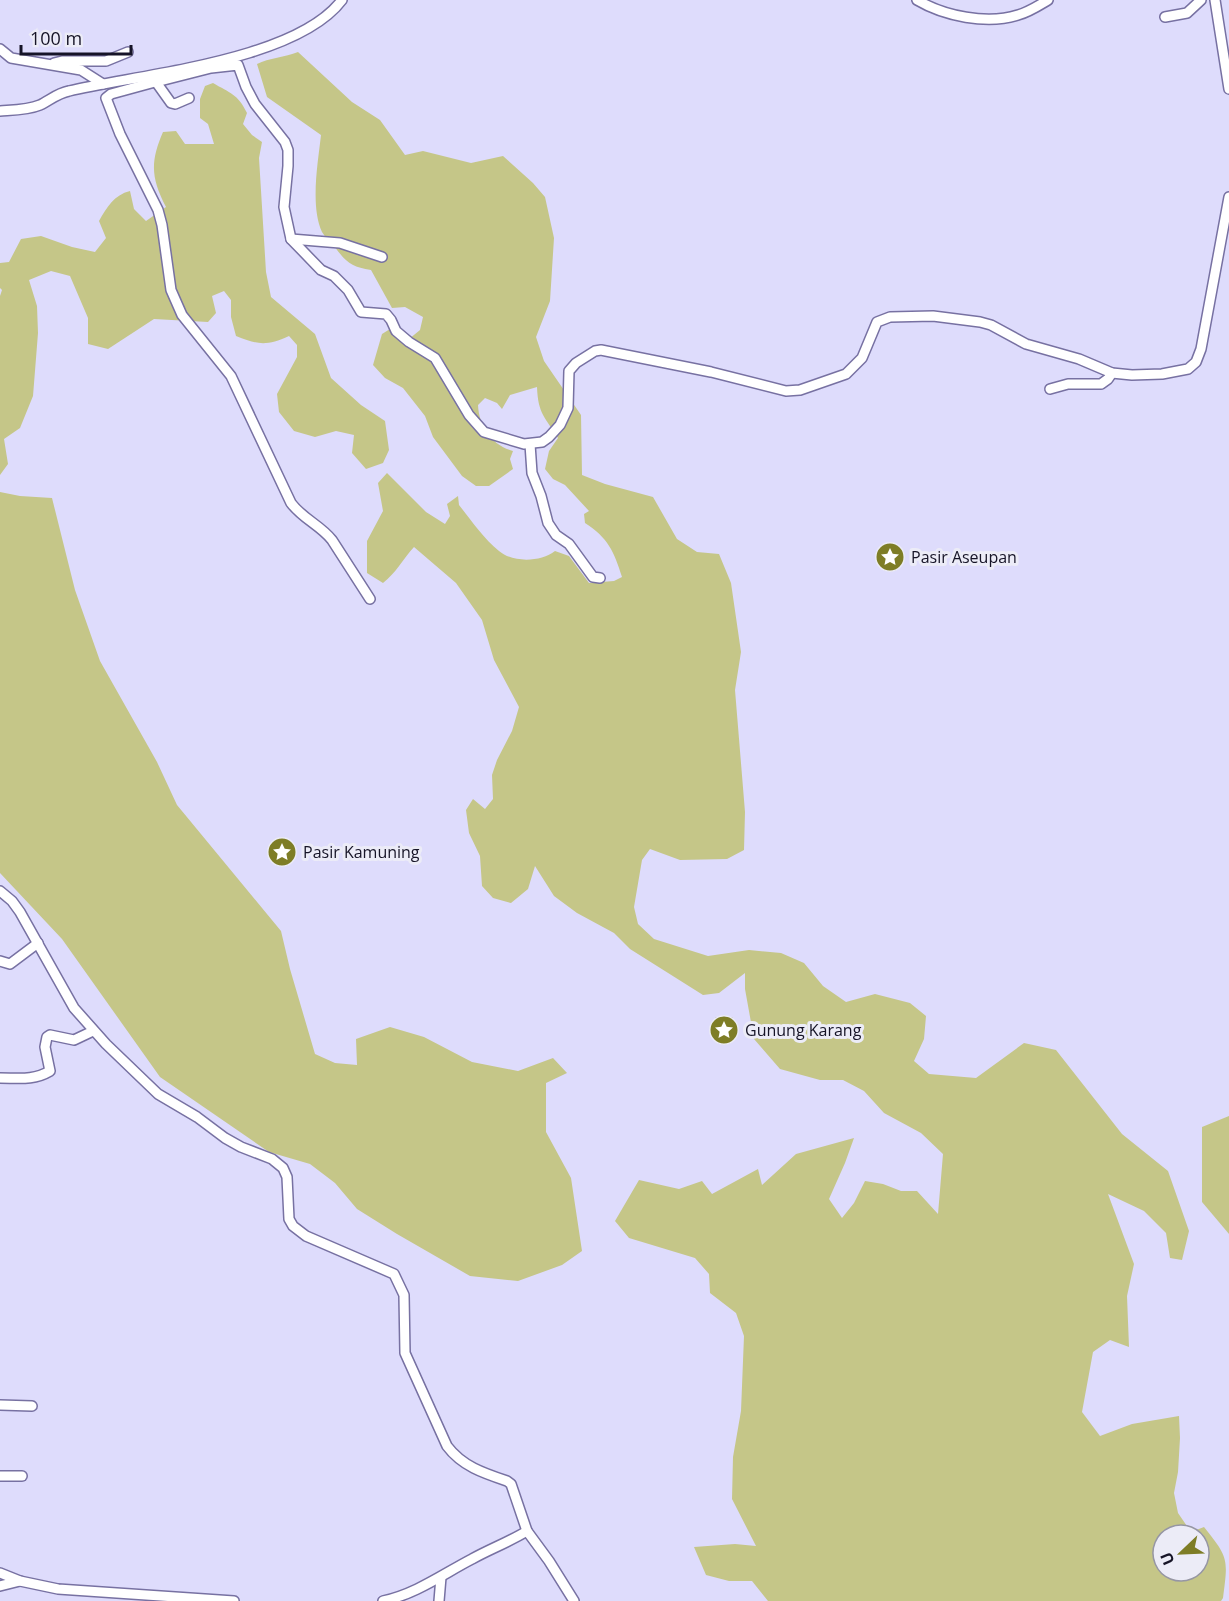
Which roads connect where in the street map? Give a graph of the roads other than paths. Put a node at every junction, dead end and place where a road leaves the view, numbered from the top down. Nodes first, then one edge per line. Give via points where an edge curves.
1 (342, 0) edge
2 (916, 0) edge
3 (1047, 0) edge
4 (1202, 0) edge
5 (1215, 0) edge
6 (1165, 17) dead end
7 (0, 49) edge
8 (128, 52) dead end
9 (46, 65) junction
10 (153, 81) junction
11 (103, 84) junction
12 (1229, 89) edge
13 (189, 98) dead end
14 (0, 111) edge
15 (1229, 197) edge
16 (291, 239) junction
17 (382, 257) dead end
18 (1112, 373) junction
19 (1050, 389) dead end
20 (530, 444) junction
21 (600, 578) dead end
22 (370, 599) dead end
23 (0, 891) edge
24 (38, 943) junction
25 (0, 961) edge
26 (93, 1031) junction
27 (0, 1078) edge
28 (0, 1405) edge
29 (32, 1406) dead end
30 (0, 1476) edge
31 (22, 1476) dead end
32 (527, 1532) junction
33 (0, 1573) edge
34 (441, 1577) junction
35 (20, 1581) junction
36 (0, 1586) edge
37 (89, 1597) edge
38 (234, 1601) edge
39 (383, 1601) edge
40 (440, 1601) edge
41 (574, 1601) edge

1 - 10 street via 300,33
2 - 3 street via 943,12 992,19 1019,15
4 - 6 street via 1187,13
5 - 12 street
7 - 9 street via 11,58
8 - 9 street via 106,61
9 - 11 street via 81,70
10 - 11 street
10 - 13 street via 171,103
10 - 16 street via 238,64 255,104 288,150 284,207
10 - 22 street via 106,98 158,210 171,290 182,315 231,376 291,503 298,513 326,532
11 - 14 street via 59,94 38,106
15 - 18 street via 1208,318 1196,362 1188,369 1147,376
16 - 17 street via 340,243
16 - 20 street via 321,270 348,290 361,312 386,314 396,331 435,358 469,415 484,432
18 - 19 street via 1101,384 1068,384
18 - 20 street via 1026,344 991,325 933,316 877,322 856,366 846,374 800,390 776,390 711,372 601,350 569,371 568,408 560,424 542,442
20 - 21 street via 532,473 548,523 593,577
23 - 24 street via 12,901
24 - 25 street via 10,964
24 - 26 street via 74,1008
26 - 27 street via 74,1040 47,1037 50,1071 43,1075 24,1080
26 - 32 street via 158,1094 225,1138 283,1168 288,1215 298,1231 394,1274 404,1295 405,1353 442,1437 467,1466 511,1484
28 - 29 street
30 - 31 street
32 - 34 street
32 - 41 street
33 - 35 street
34 - 39 street
34 - 40 street
35 - 36 street
35 - 37 street
37 - 38 street

